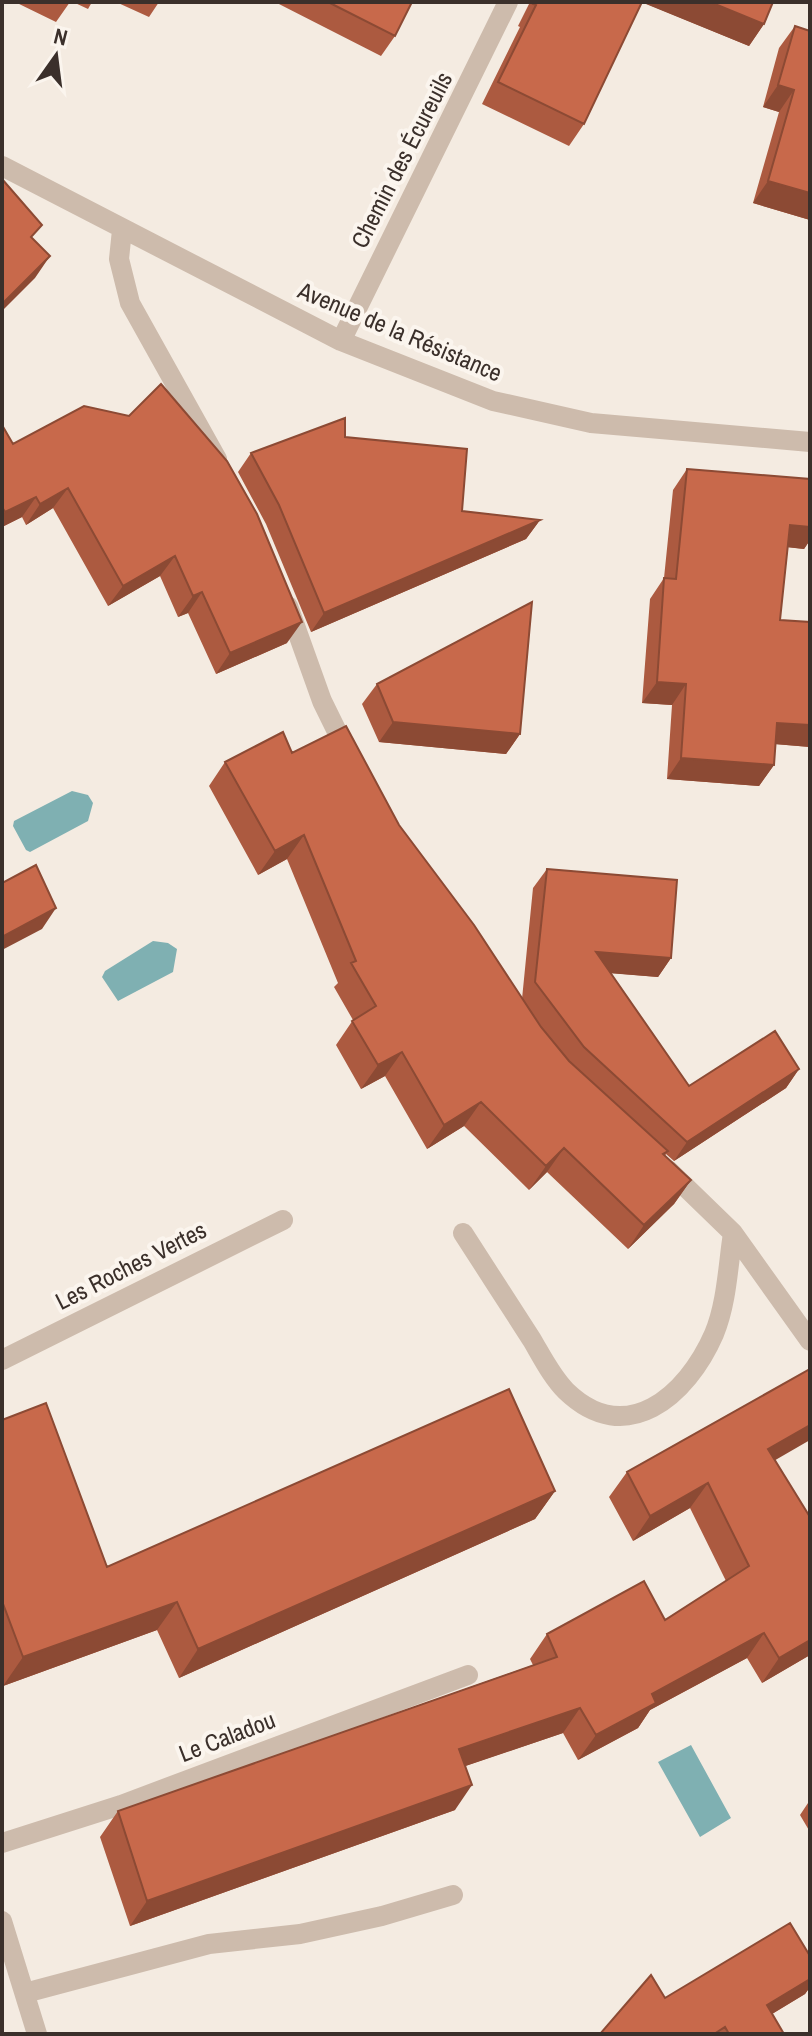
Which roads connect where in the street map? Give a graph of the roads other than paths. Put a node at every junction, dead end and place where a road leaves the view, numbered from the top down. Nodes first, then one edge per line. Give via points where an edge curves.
1 (508, 2) edge
2 (2, 166) edge
3 (122, 230) junction
4 (341, 341) junction
5 (810, 442) edge
6 (226, 477) edge
7 (278, 584) edge
8 (356, 768) edge
9 (649, 1152) edge
10 (283, 1220) dead end
11 (463, 1233) dead end
12 (733, 1233) junction
13 (810, 1341) edge
14 (2, 1360) edge
15 (468, 1675) dead end
16 (2, 1843) edge
17 (453, 1895) dead end
18 (2, 1921) edge
19 (25, 1993) junction
20 (37, 2034) edge

1 - 4 street, Chemin des Écureuils
2 - 3 street, Avenue de la Résistance
3 - 4 street, Avenue de la Résistance
3 - 6 street via 119,259 130,303
4 - 5 street, Avenue de la Résistance via 452,387 539,412 591,423
7 - 8 street via 322,701
9 - 12 street
10 - 14 street, Les Roches Vertes
11 - 12 street via 562,1387 591,1411 619,1419 638,1416 697,1366 719,1318
12 - 13 street
15 - 16 street, Le Caladou via 121,1805
17 - 19 street via 300,1934 209,1944
18 - 19 street
19 - 20 street

